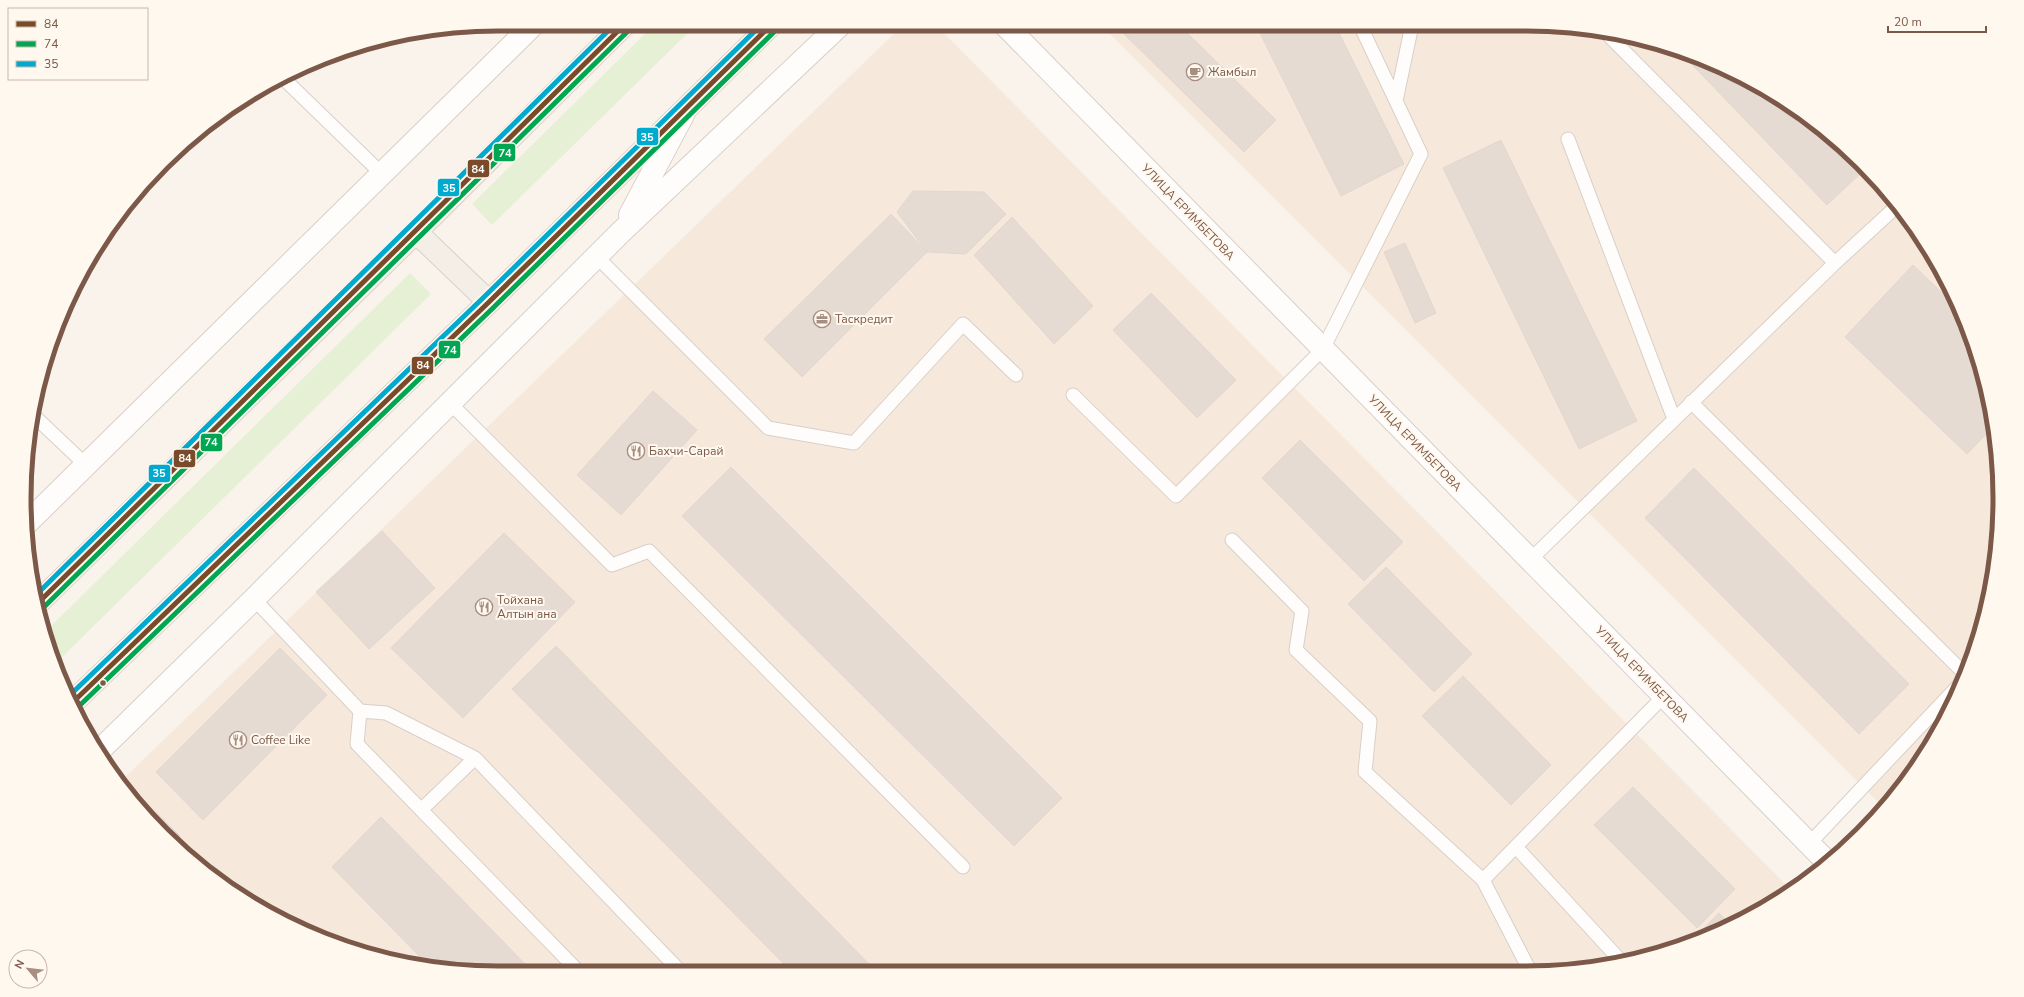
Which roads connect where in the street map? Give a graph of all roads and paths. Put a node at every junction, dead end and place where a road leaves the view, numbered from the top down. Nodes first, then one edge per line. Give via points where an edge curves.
1 (527, 31) edge
2 (618, 31) edge
3 (765, 31) edge
4 (834, 31) edge
5 (1011, 31) edge
6 (1363, 31) edge
7 (1411, 31) edge
8 (1612, 39) edge
9 (287, 82) edge
10 (1396, 101) junction
11 (687, 108) junction
12 (1568, 139) dead end
13 (382, 174) junction
14 (1893, 210) edge
15 (416, 232) junction
16 (621, 232) junction
17 (596, 256) junction
18 (1835, 263) junction
19 (489, 302) junction
20 (1323, 349) junction
21 (1016, 375) dead end
22 (1073, 395) dead end
23 (449, 402) junction
24 (1691, 402) junction
25 (1674, 419) junction
26 (38, 420) edge
27 (86, 465) junction
28 (32, 518) edge
29 (1232, 540) dead end
30 (1530, 560) junction
31 (42, 599) edge
32 (254, 599) junction
33 (1960, 669) edge
34 (1664, 696) junction
35 (1949, 696) edge
36 (76, 699) edge
37 (360, 711) junction
38 (103, 747) edge
39 (475, 758) junction
40 (421, 810) junction
41 (1809, 844) junction
42 (1516, 847) junction
43 (1823, 858) edge
44 (963, 867) dead end
45 (1484, 880) junction
46 (1617, 957) edge
47 (573, 966) edge
48 (675, 966) edge
49 (1527, 966) edge

1 - 13 street
2 - 15 main road
3 - 11 main road
4 - 16 street
5 - 20 street, УЛИЦА ЕРИМБЕТОВА
6 - 10 lane
7 - 10 lane
8 - 18 lane
9 - 13 lane
10 - 20 lane via 1421,154
11 - 16 street
11 - 19 main road
12 - 25 lane
13 - 27 street
14 - 18 lane
15 - 19 main road
15 - 31 main road
16 - 17 street
17 - 21 lane via 768,428 854,443 963,324
17 - 23 street
18 - 24 lane
19 - 36 main road
20 - 22 lane via 1176,496
20 - 30 street, УЛИЦА ЕРИМБЕТОВА
23 - 32 street
23 - 44 lane via 612,565 649,551
24 - 25 lane
24 - 33 lane
25 - 30 lane
26 - 27 lane
27 - 28 street
29 - 45 lane via 1302,611 1296,650 1370,721 1365,772
30 - 34 street, УЛИЦА ЕРИМБЕТОВА
32 - 37 lane
32 - 38 street
34 - 41 street, УЛИЦА ЕРИМБЕТОВА
34 - 42 lane
35 - 41 lane
37 - 39 lane via 386,713
37 - 40 lane via 357,744
39 - 40 lane
39 - 48 lane
40 - 47 lane
41 - 43 street, УЛИЦА ЕРИМБЕТОВА
42 - 45 lane
42 - 46 lane
45 - 49 lane

